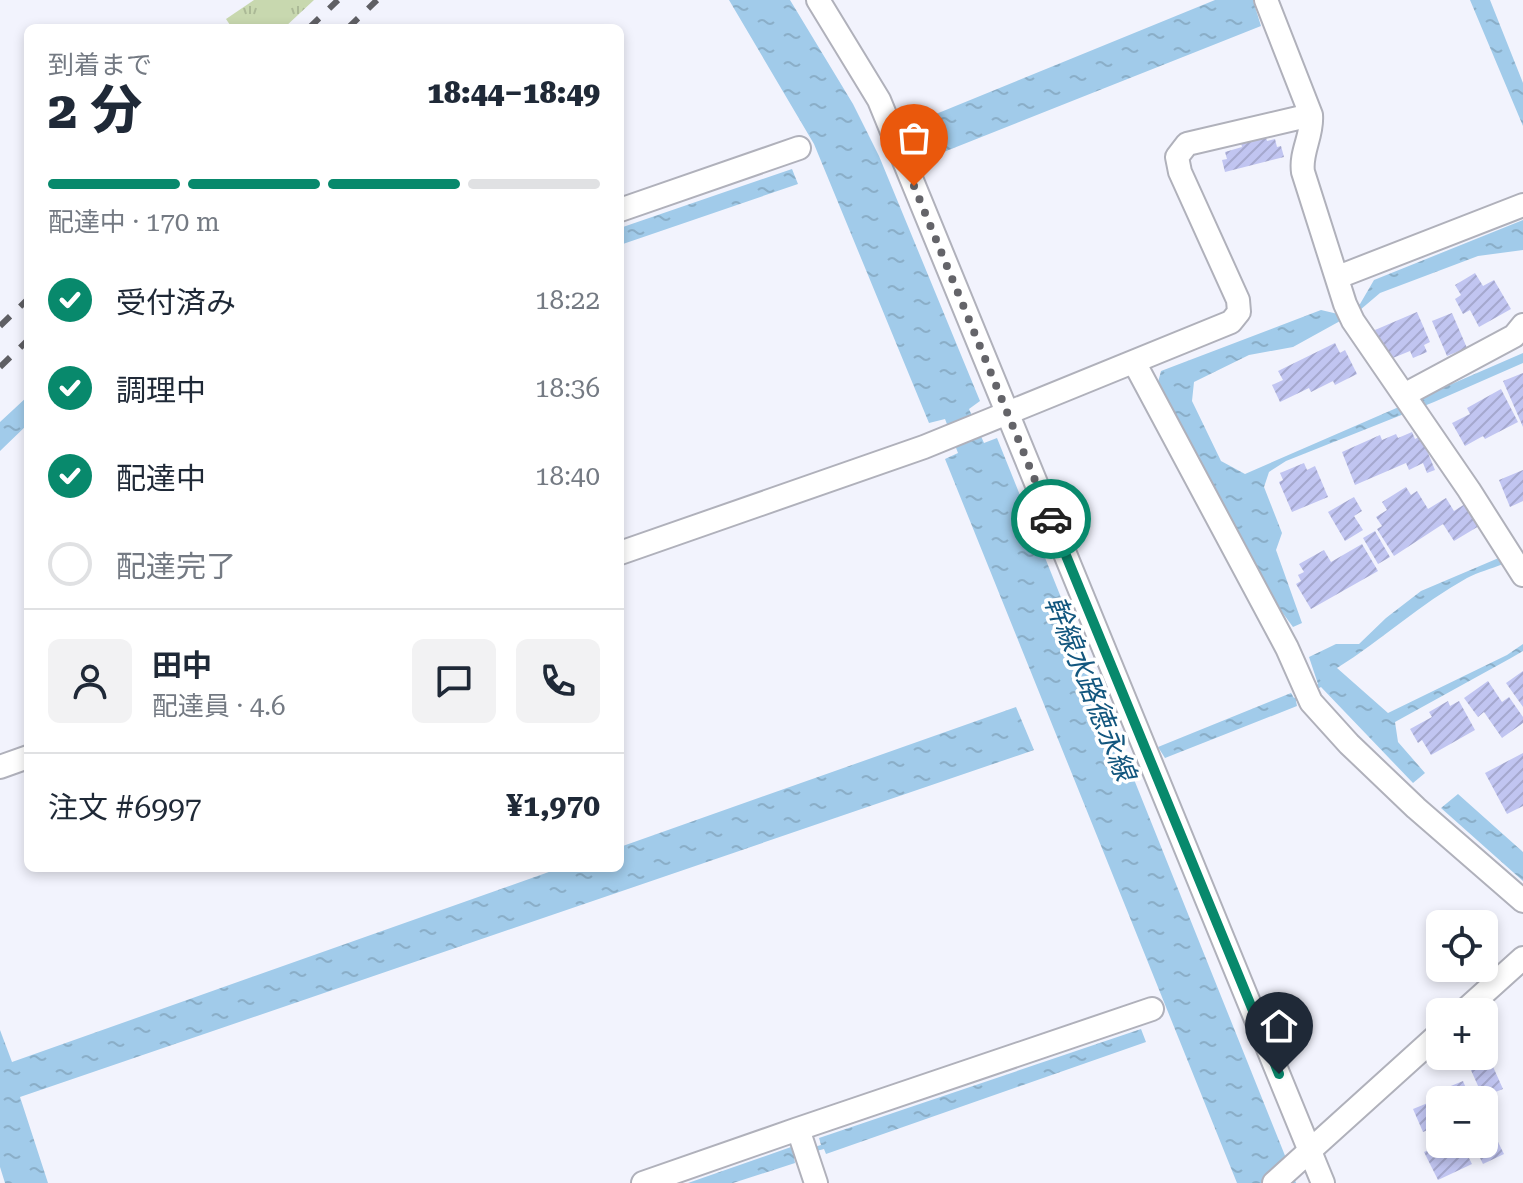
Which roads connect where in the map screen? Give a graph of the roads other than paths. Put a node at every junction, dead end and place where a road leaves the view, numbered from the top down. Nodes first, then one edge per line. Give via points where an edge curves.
1 (818, 0) edge
2 (1266, 0) edge
3 (1311, 115) junction
4 (799, 148) dead end
5 (1523, 205) edge
6 (624, 209) edge
7 (1338, 277) junction
8 (1523, 325) edge
9 (1134, 362) junction
10 (1404, 395) junction
11 (1007, 414) junction
12 (624, 552) edge
13 (1523, 575) edge
14 (24, 758) edge
15 (0, 767) edge
16 (1523, 901) edge
17 (1523, 958) edge
18 (1479, 998) edge
19 (1152, 1009) dead end
20 (1426, 1046) edge
21 (799, 1133) junction
22 (1304, 1156) junction
23 (814, 1177) edge
24 (643, 1183) edge
25 (1274, 1183) edge
26 (1323, 1183) edge

1 - 11 street via 879,100
2 - 3 street
3 - 7 street via 1303,172
3 - 9 street via 1187,144 1177,157 1239,312 1231,322
4 - 6 street
5 - 7 street
7 - 10 street via 1349,313
8 - 10 street via 1514,336
9 - 11 street
9 - 16 street via 1307,694 1349,744
10 - 13 street
11 - 12 street
11 - 22 street
14 - 15 street
17 - 18 street
19 - 21 street
20 - 22 street
21 - 23 street
21 - 24 street
22 - 25 street
22 - 26 street

